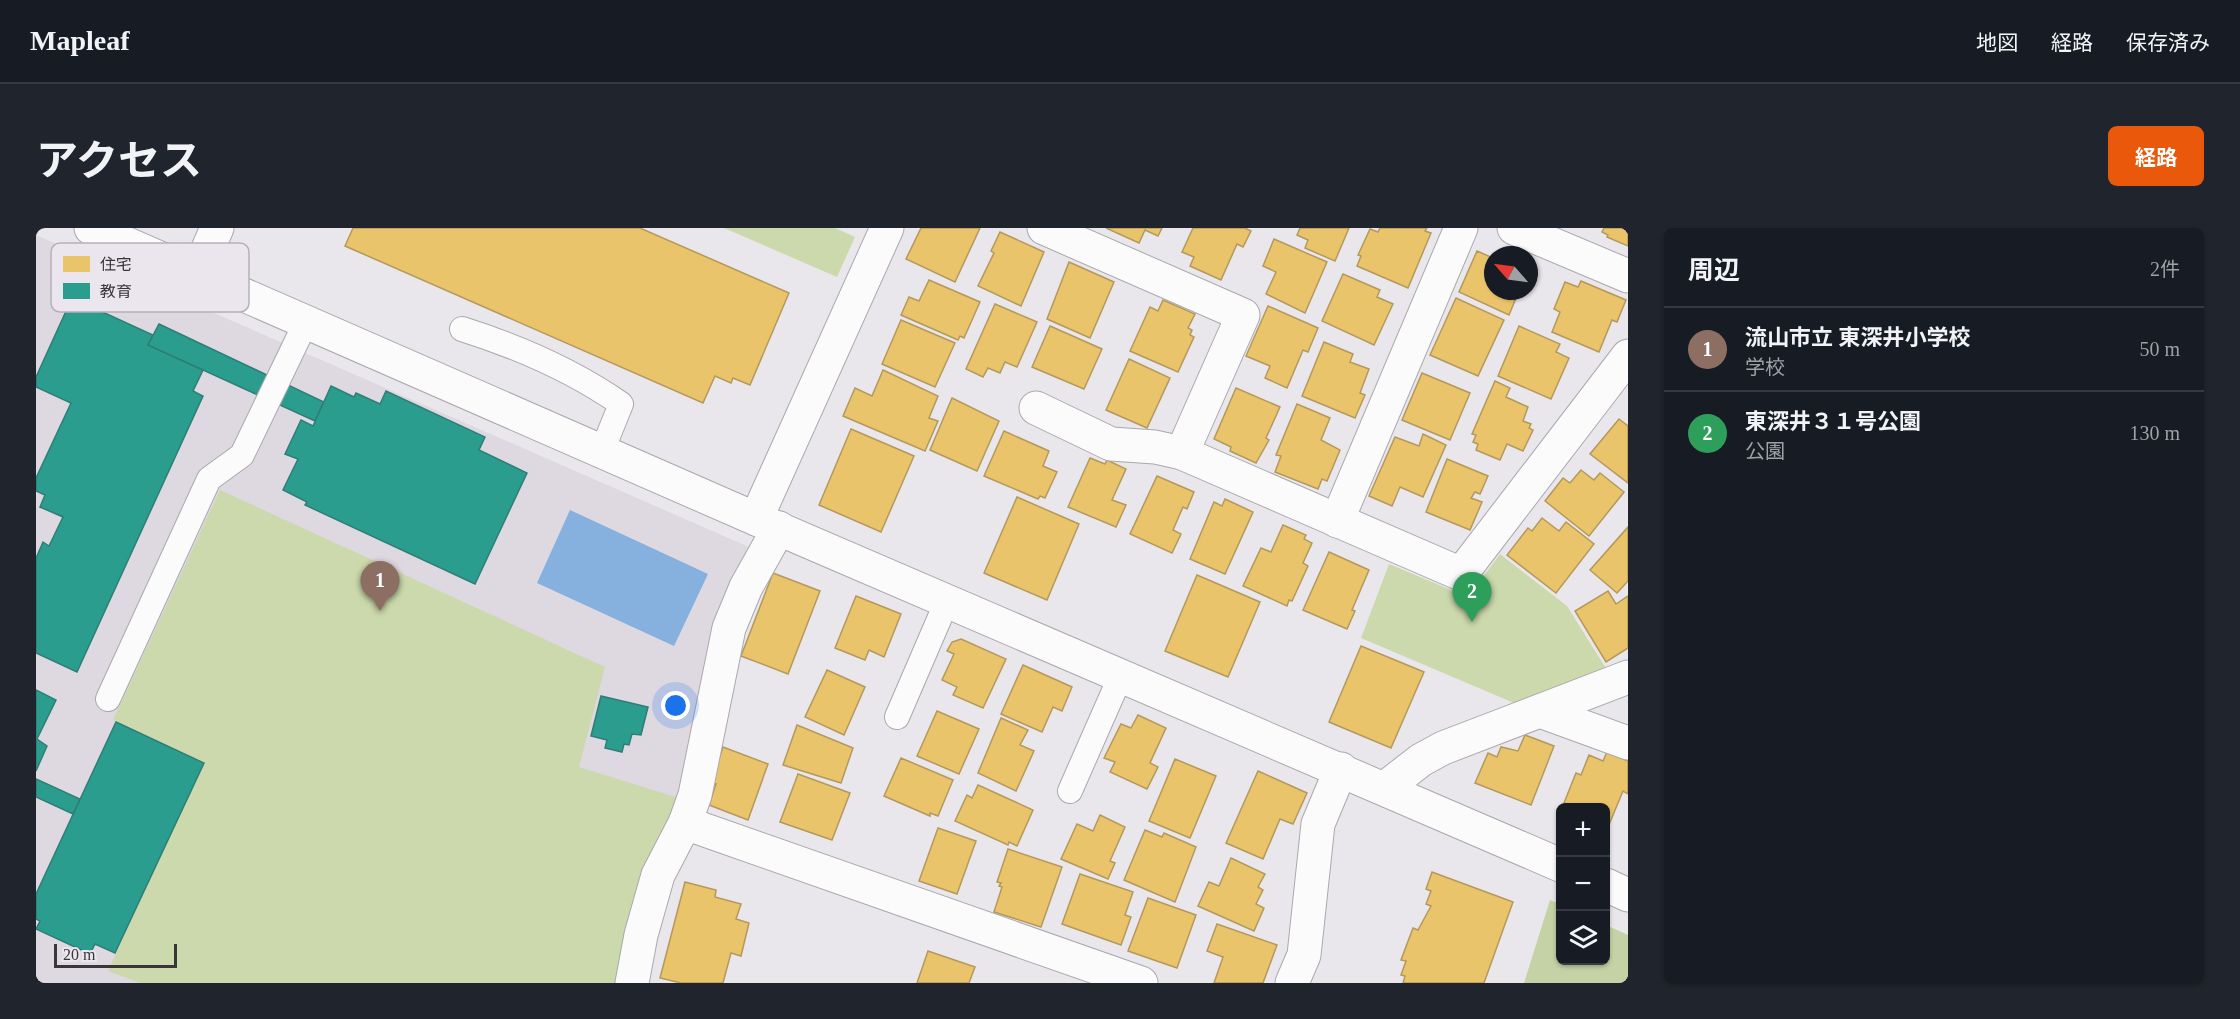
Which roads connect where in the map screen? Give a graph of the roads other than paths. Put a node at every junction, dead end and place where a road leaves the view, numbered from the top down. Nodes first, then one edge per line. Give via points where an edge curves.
1 (91, 228) edge
2 (217, 228) edge
3 (887, 228) edge
4 (1044, 228) edge
5 (1461, 228) edge
6 (1514, 228) edge
7 (126, 243) edge
8 (210, 243) edge
9 (1628, 276) edge
10 (249, 297) edge
11 (306, 322) junction
12 (462, 329) dead end
13 (1628, 356) edge
14 (1036, 408) dead end
15 (602, 451) junction
16 (1182, 453) junction
17 (1336, 521) junction
18 (768, 524) junction
19 (947, 601) junction
20 (1121, 675) junction
21 (1628, 677) edge
22 (108, 699) dead end
23 (1540, 711) junction
24 (897, 717) dead end
25 (1628, 743) edge
26 (1341, 769) junction
27 (1385, 788) junction
28 (1070, 791) dead end
29 (685, 823) junction
30 (1556, 864) edge
31 (1610, 887) edge
32 (1628, 895) edge
33 (632, 983) edge
34 (1141, 983) edge
35 (1292, 983) edge

1 - 7 street
2 - 8 street
3 - 18 street
4 - 16 street via 1243,315
5 - 17 street
6 - 9 street
10 - 11 street
11 - 15 street
11 - 22 lane via 242,456 210,478
12 - 15 lane via 518,347 589,382 621,404
13 - 17 street via 1461,574
14 - 16 street via 1111,444
15 - 18 street
16 - 17 street
18 - 19 street
18 - 29 street via 729,628 695,795
19 - 20 street
19 - 24 lane
20 - 26 street
20 - 28 lane
21 - 23 street
23 - 25 street
23 - 27 street via 1443,748
26 - 27 street
26 - 35 street via 1318,824 1304,955
27 - 30 street
29 - 33 street via 658,875
29 - 34 street
31 - 32 street

